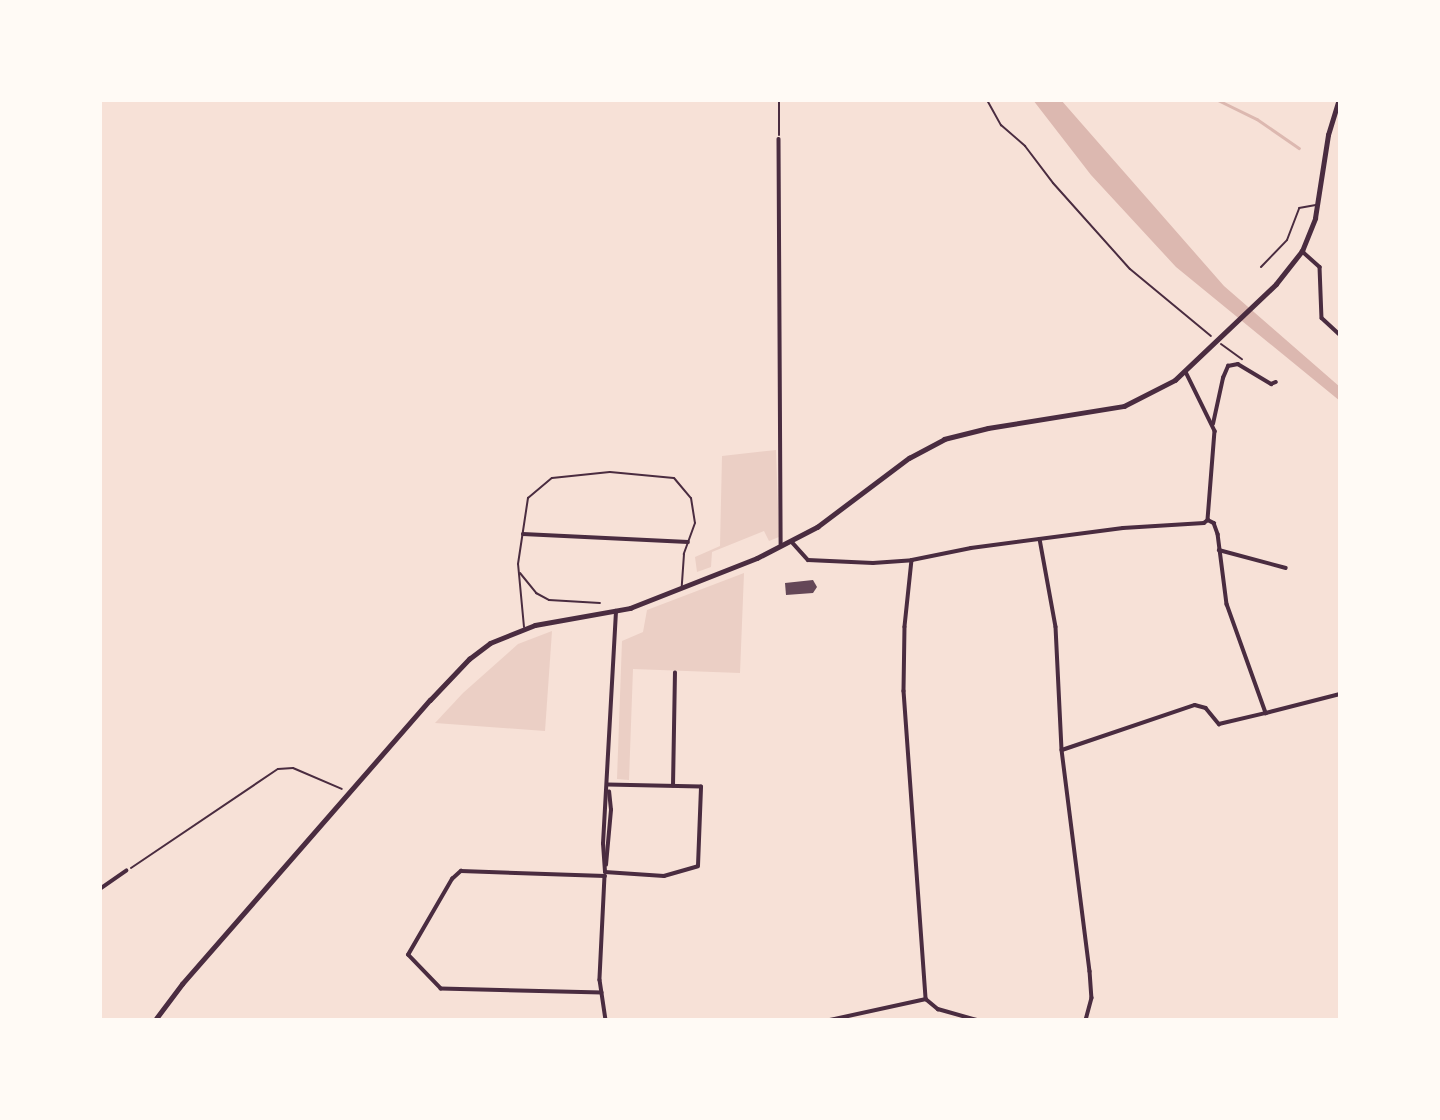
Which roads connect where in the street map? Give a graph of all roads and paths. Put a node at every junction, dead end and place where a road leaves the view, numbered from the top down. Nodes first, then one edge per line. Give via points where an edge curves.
1 (779, 100) edge
2 (987, 100) edge
3 (1339, 100) edge
4 (779, 139) joint
5 (1318, 205) junction
6 (1302, 251) junction
7 (1261, 267) dead end
8 (1340, 335) edge
9 (1219, 341) junction
10 (1249, 363) dead end
11 (1186, 372) junction
12 (1276, 382) dead end
13 (1213, 424) junction
14 (1208, 520) junction
15 (523, 534) junction
16 (1040, 539) junction
17 (688, 541) junction
18 (792, 542) junction
19 (781, 547) junction
20 (1219, 550) junction
21 (912, 560) junction
22 (1286, 568) dead end
23 (520, 572) junction
24 (682, 587) junction
25 (600, 603) dead end
26 (616, 611) junction
27 (524, 628) junction
28 (675, 673) dead end
29 (1340, 694) edge
30 (1266, 713) junction
31 (1062, 750) junction
32 (608, 785) junction
33 (673, 786) junction
34 (348, 794) junction
35 (126, 871) joint
36 (605, 874) junction
37 (100, 889) edge
38 (602, 993) junction
39 (926, 999) junction
40 (155, 1020) edge
41 (606, 1020) edge
42 (830, 1020) edge
43 (977, 1020) edge
44 (1086, 1020) edge

1 - 4 path
2 - 9 path via 1001,125 1025,146 1130,269
3 - 5 street via 1331,121
4 - 19 street
5 - 6 street
5 - 7 lane via 1299,208 1287,240
6 - 8 street via 1320,267 1322,318
6 - 9 street
9 - 10 path
9 - 11 street
11 - 13 street
11 - 18 street via 1124,406 944,439 909,458
12 - 13 street via 1271,384 1238,364 1228,366
13 - 14 street
14 - 16 street
14 - 20 street via 1216,527
15 - 17 street
15 - 17 lane via 528,499 545,481 610,472 674,478 691,498 695,523
15 - 23 lane
16 - 21 street
16 - 31 street via 1056,627
17 - 24 lane
18 - 19 street
18 - 21 street via 800,555 812,561
19 - 24 street
20 - 22 street
20 - 30 street via 1227,604
21 - 39 street via 904,691
23 - 25 lane via 536,593 549,600
23 - 27 lane
24 - 26 street
26 - 27 street
26 - 32 street
27 - 34 street via 469,659
28 - 33 street
29 - 30 street
30 - 31 street via 1219,724 1206,708 1195,705
31 - 44 street via 1090,971 1092,998
32 - 33 street
32 - 36 street via 611,810
33 - 36 street via 701,787 698,866 664,876
34 - 35 path via 293,768 278,769
34 - 40 street
35 - 37 street
36 - 38 street
36 - 38 street via 461,871 408,955 441,989
38 - 41 street
39 - 42 street
39 - 43 street via 938,1009

